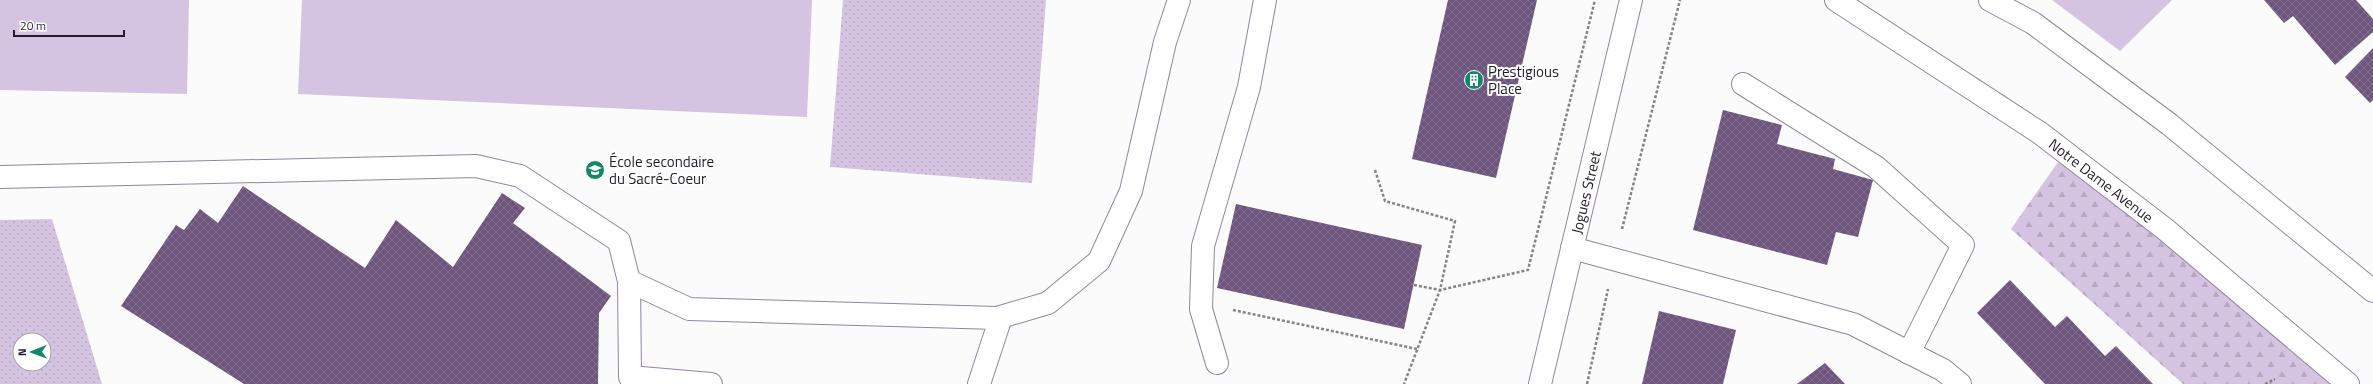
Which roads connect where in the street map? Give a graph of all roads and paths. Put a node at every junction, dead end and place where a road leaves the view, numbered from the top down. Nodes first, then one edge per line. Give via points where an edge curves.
1 (1179, 0) edge
2 (1265, 0) edge
3 (1595, 0) edge
4 (1631, 0) edge
5 (1680, 0) edge
6 (1836, 0) edge
7 (1990, 0) edge
8 (1743, 84) dead end
9 (1374, 170) dead end
10 (0, 177) edge
11 (1572, 248) junction
12 (1615, 260) junction
13 (629, 281) junction
14 (1414, 285) dead end
15 (1440, 290) junction
16 (2373, 291) edge
17 (1201, 303) junction
18 (1001, 317) junction
19 (1417, 349) junction
20 (1909, 353) junction
21 (1217, 363) dead end
22 (2275, 378) dead end
23 (631, 380) edge
24 (710, 384) edge
25 (979, 384) edge
26 (1404, 384) edge
27 (1540, 384) edge
28 (1587, 384) edge
29 (1960, 384) edge
30 (2265, 384) edge
31 (2348, 384) edge

1 - 18 main road via 1166,42 1131,191 1099,261 1048,303
2 - 17 main road via 1249,87 1203,246
3 - 15 path via 1528,270
4 - 11 main road, Jogues Street
5 - 12 path
6 - 31 main road, Notre Dame Avenue via 2040,133 2165,229
7 - 16 main road via 2033,23 2169,124
8 - 20 main road via 1876,167 1963,244
9 - 15 path via 1385,200 1455,221
10 - 13 main road via 476,166 520,176 619,241
11 - 12 main road
11 - 27 main road, Jogues Street
12 - 20 main road via 1853,324
12 - 28 path
13 - 18 main road via 689,309
13 - 23 main road
14 - 15 path
15 - 19 path
17 - 19 path
17 - 21 main road
18 - 25 main road
19 - 26 path
20 - 29 main road via 1943,370
22 - 30 path
23 - 24 main road

